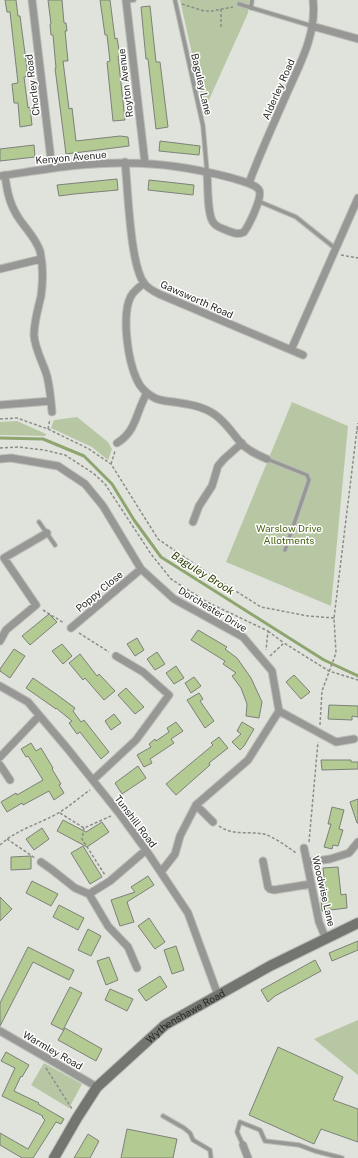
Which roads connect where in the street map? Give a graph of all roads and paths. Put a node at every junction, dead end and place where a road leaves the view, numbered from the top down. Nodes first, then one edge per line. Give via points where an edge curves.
1 (32, 0) edge
2 (126, 0) edge
3 (134, 0) edge
4 (175, 0) edge
5 (252, 0) edge
6 (313, 0) edge
7 (239, 4) joint
8 (176, 5) junction
9 (252, 8) junction
10 (220, 9) junction
11 (312, 26) junction
12 (221, 27) dead end
13 (358, 39) edge
14 (126, 162) junction
15 (145, 163) junction
16 (52, 168) junction
17 (207, 172) junction
18 (3, 175) edge
19 (249, 183) junction
20 (358, 198) edge
21 (258, 201) junction
22 (335, 251) junction
23 (358, 258) edge
24 (41, 259) junction
25 (0, 269) edge
26 (144, 283) junction
27 (291, 350) junction
28 (303, 355) dead end
29 (147, 393) junction
30 (51, 400) junction
31 (0, 405) edge
32 (52, 412) dead end
33 (0, 419) edge
34 (358, 423) edge
35 (358, 429) edge
36 (117, 443) joint
37 (242, 444) junction
38 (0, 459) edge
39 (267, 459) joint
40 (111, 464) junction
41 (39, 522) dead end
42 (193, 522) dead end
43 (47, 533) junction
44 (56, 545) dead end
45 (285, 550) dead end
46 (2, 556) edge
47 (141, 569) junction
48 (206, 602) dead end
49 (36, 605) junction
50 (334, 618) junction
51 (71, 628) junction
52 (268, 632) junction
53 (0, 640) edge
54 (284, 643) junction
55 (116, 656) joint
56 (264, 662) junction
57 (329, 671) junction
58 (358, 680) edge
59 (0, 686) edge
60 (279, 711) junction
61 (39, 716) junction
62 (319, 732) junction
63 (354, 739) dead end
64 (0, 757) edge
65 (0, 765) edge
66 (10, 780) dead end
67 (95, 783) junction
68 (196, 805) junction
69 (60, 813) junction
70 (119, 813) junction
71 (213, 822) joint
72 (84, 828) junction
73 (6, 839) junction
74 (358, 842) edge
75 (0, 845) edge
76 (304, 848) dead end
77 (146, 850) junction
78 (263, 861) dead end
79 (41, 862) joint
80 (308, 862) junction
81 (161, 872) junction
82 (110, 881) junction
83 (311, 884) junction
84 (89, 894) junction
85 (358, 923) edge
86 (326, 939) junction
87 (137, 968) dead end
88 (218, 995) junction
89 (0, 1031) edge
90 (36, 1051) junction
91 (97, 1087) junction
92 (163, 1116) dead end
93 (77, 1118) junction
94 (243, 1145) joint
95 (54, 1158) edge
96 (211, 1158) edge
97 (248, 1158) edge
98 (342, 1158) edge

1 - 16 street, Chorley Road
2 - 3 lane
2 - 15 street, Royton Avenue
4 - 8 lane, Baguley Lane
5 - 9 lane
6 - 11 street, Alderley Road
7 - 9 lane
7 - 10 path
8 - 10 path via 182,4 204,11
8 - 17 lane, Baguley Lane via 203,126
9 - 11 lane
10 - 12 path
11 - 13 street
11 - 19 street, Alderley Road via 303,57
14 - 15 street, Kenyon Avenue
14 - 16 street, Kenyon Avenue
14 - 26 street via 136,260 138,272
15 - 17 street, Kenyon Avenue
16 - 18 street, Kenyon Avenue
17 - 19 street, Kenyon Avenue
17 - 21 street via 211,218 219,227 238,234 244,232
18 - 24 street via 13,208 35,241
19 - 21 street via 259,189
20 - 22 street
21 - 22 lane via 296,216
22 - 23 path
22 - 27 street
24 - 25 street
24 - 30 street via 42,283 34,326 35,342 50,387
26 - 27 street, Gawsworth Road via 159,294
26 - 29 street via 131,297 126,326 137,380
27 - 28 street, Gawsworth Road
29 - 36 street via 129,434
29 - 37 street via 155,398 202,408 222,420
30 - 31 street
30 - 32 street
33 - 40 path via 17,418 48,429 89,449
34 - 35 path
35 - 50 path
36 - 40 path
37 - 39 street
37 - 42 street via 227,455 218,466 212,486 199,506
38 - 47 street, Dorchester Drive via 11,458 58,466 85,484 103,506
39 - 45 lane via 306,475 309,480
40 - 50 path via 158,539 261,607
41 - 43 lane
43 - 44 lane
43 - 46 street
46 - 49 street
47 - 51 street, Poppy Close
47 - 56 street, Dorchester Drive via 174,599 243,637
48 - 52 path
49 - 51 path
49 - 53 street via 6,630
50 - 57 path via 336,653
51 - 55 path
52 - 54 path
52 - 56 path
54 - 56 path
54 - 57 path
55 - 67 street via 143,672 169,695 136,740
56 - 60 street, Dorchester Drive via 272,671
57 - 58 path
57 - 62 path via 322,691
59 - 61 street, Tunshill Road via 28,702
60 - 62 street
60 - 68 street via 248,760
61 - 64 street
61 - 67 street, Tunshill Road
62 - 63 street via 336,742
62 - 80 path
65 - 66 street
67 - 69 path
67 - 70 street, Tunshill Road
68 - 71 street
68 - 81 street via 180,836 175,854
69 - 72 path
69 - 73 path
70 - 72 path
70 - 77 street, Tunshill Road
71 - 80 path via 226,831 265,835 287,846
72 - 82 path via 82,840
73 - 75 path
73 - 79 path
74 - 80 street via 349,852 330,859
76 - 80 street, Woodwise Lane
77 - 81 street, Tunshill Road
77 - 82 street
78 - 83 street via 270,889
79 - 84 street via 75,888
80 - 83 street, Woodwise Lane
81 - 88 street, Tunshill Road via 188,913
82 - 84 street
83 - 86 street, Woodwise Lane via 319,922
84 - 87 street via 108,926 128,947
85 - 86 main road, Wythenshawe Road
86 - 88 main road, Wythenshawe Road
88 - 91 main road, Wythenshawe Road via 164,1025
89 - 90 street, Warmley Road
90 - 91 street, Warmley Road
90 - 93 path
91 - 93 main road, Wythenshawe Road
92 - 96 lane via 187,1130 193,1140 210,1150
93 - 95 main road, Wythenshawe Road
94 - 97 street
94 - 98 lane via 237,1132 240,1122 260,1130 265,1141 298,1144

